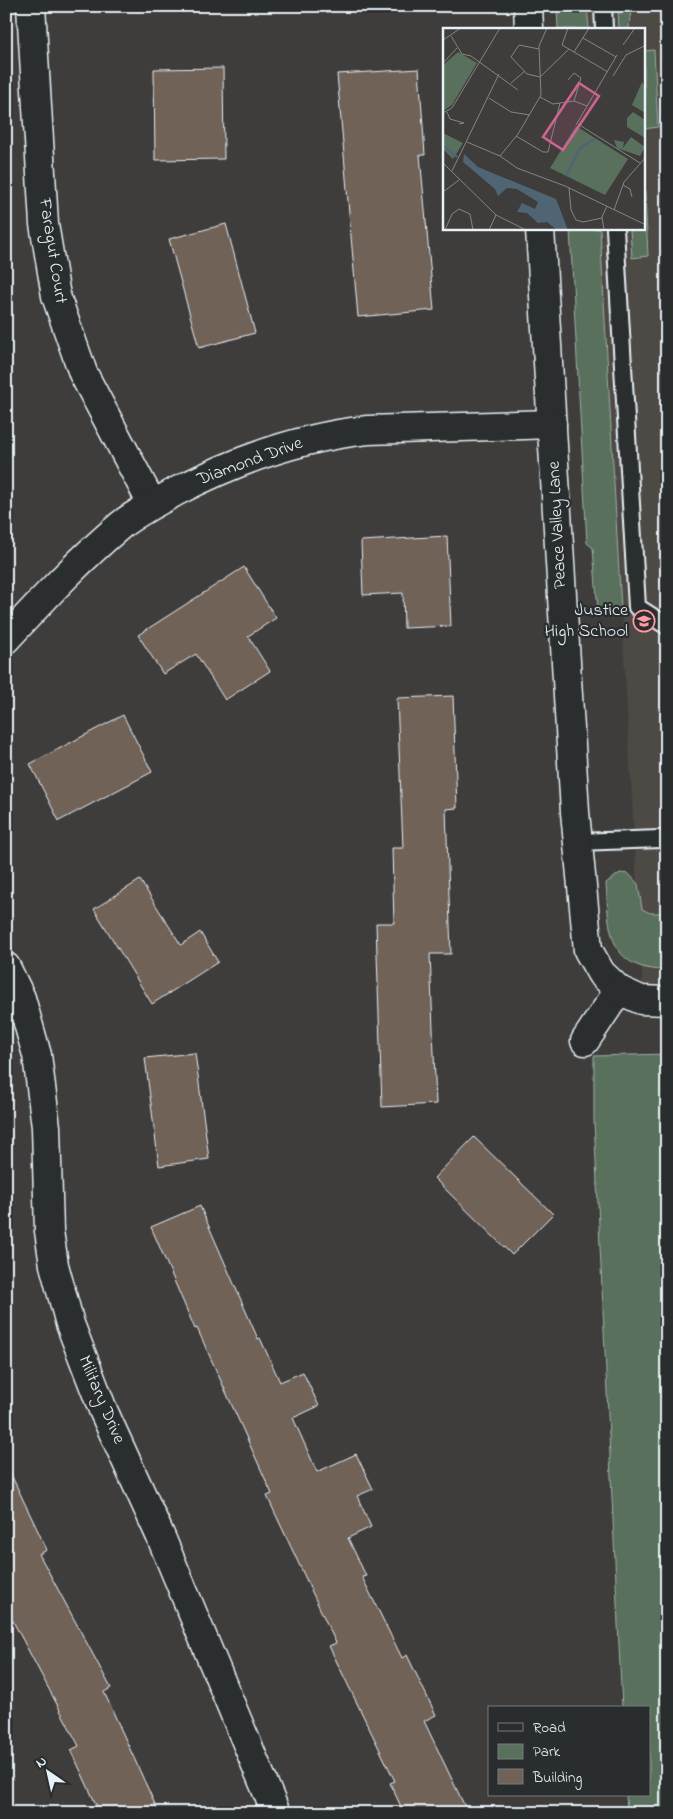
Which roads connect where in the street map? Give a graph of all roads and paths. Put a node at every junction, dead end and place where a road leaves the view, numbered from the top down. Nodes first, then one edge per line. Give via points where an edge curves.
1 (31, 6) edge
2 (528, 6) edge
3 (603, 6) edge
4 (529, 28) edge
5 (604, 28) edge
6 (540, 230) edge
7 (615, 230) edge
8 (552, 424) junction
9 (152, 504) junction
10 (667, 626) edge
11 (6, 639) edge
12 (660, 839) dead end
13 (578, 842) junction
14 (6, 967) edge
15 (619, 990) junction
16 (667, 1001) edge
17 (585, 1041) dead end
18 (276, 1813) edge

1 - 9 street, Faragut Court via 44,224 56,296 83,373
2 - 4 street
3 - 5 lane
6 - 8 street, Peace Valley Lane
7 - 10 lane via 637,606
8 - 9 street, Diamond Drive via 368,430 339,434 279,448 203,478
8 - 13 street, Peace Valley Lane
9 - 11 street, Diamond Drive via 124,524 63,578
12 - 13 lane
13 - 15 street, Peace Valley Lane via 588,950 601,973
14 - 18 street, Military Drive via 20,998 37,1055 46,1127 49,1231 70,1324 103,1410 160,1535
15 - 16 street, Peace Valley Lane via 641,1000
15 - 17 street

